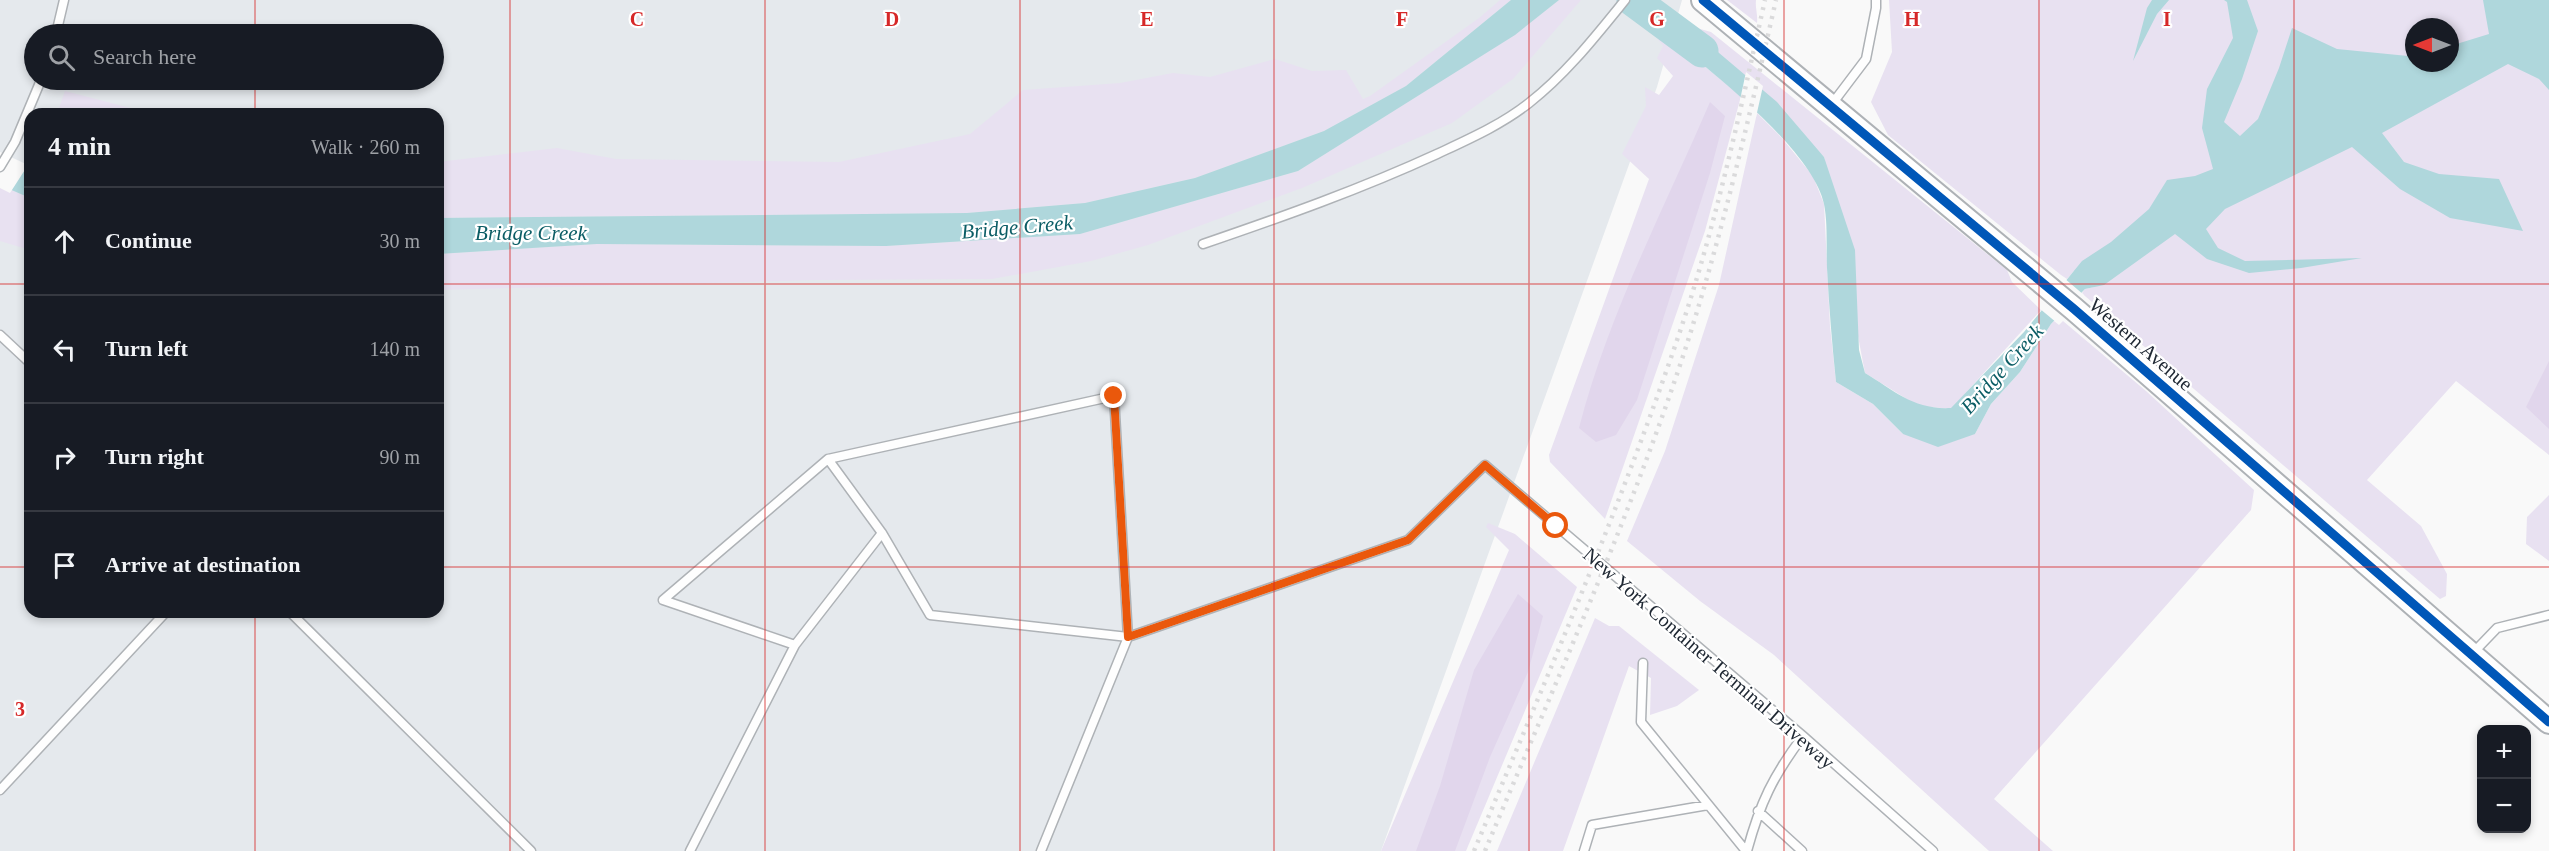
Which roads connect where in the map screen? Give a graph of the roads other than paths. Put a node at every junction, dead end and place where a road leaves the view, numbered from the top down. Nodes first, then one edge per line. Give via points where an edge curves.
1 (64, 0) edge
2 (1625, 0) edge
3 (1704, 0) edge
4 (1876, 0) edge
5 (58, 24) edge
6 (37, 90) edge
7 (1830, 106) junction
8 (29, 108) edge
9 (24, 121) edge
10 (0, 167) edge
11 (1203, 244) dead end
12 (0, 335) edge
13 (24, 357) edge
14 (828, 459) junction
15 (882, 533) junction
16 (2549, 615) edge
17 (160, 618) edge
18 (296, 618) edge
19 (1128, 637) junction
20 (795, 645) junction
21 (2471, 654) junction
22 (1643, 663) dead end
23 (2549, 722) edge
24 (1803, 736) junction
25 (0, 790) edge
26 (1708, 805) junction
27 (1758, 811) junction
28 (531, 851) edge
29 (690, 851) edge
30 (1041, 851) edge
31 (1584, 851) edge
32 (1746, 851) edge
33 (1802, 851) edge
34 (1933, 851) edge

1 - 5 lane
2 - 11 lane via 1555,82 1528,105 1487,130 1343,194
3 - 7 street, Western Avenue
4 - 7 lane via 1866,59
6 - 8 lane
7 - 21 street, Western Avenue via 2074,309
9 - 10 lane
12 - 13 lane
14 - 15 lane
14 - 19 lane via 1114,396
14 - 20 lane via 663,600
15 - 19 lane via 930,615
15 - 20 lane
16 - 21 lane via 2497,628
17 - 25 lane
18 - 28 lane
19 - 24 lane, New York Container Terminal Driveway via 1408,540 1485,465
19 - 30 lane
20 - 29 lane
21 - 23 street, Western Avenue
22 - 26 lane via 1641,722
24 - 27 lane via 1778,771
24 - 34 lane, New York Container Terminal Driveway
26 - 31 lane via 1592,825
26 - 32 lane
27 - 32 lane
27 - 33 lane

